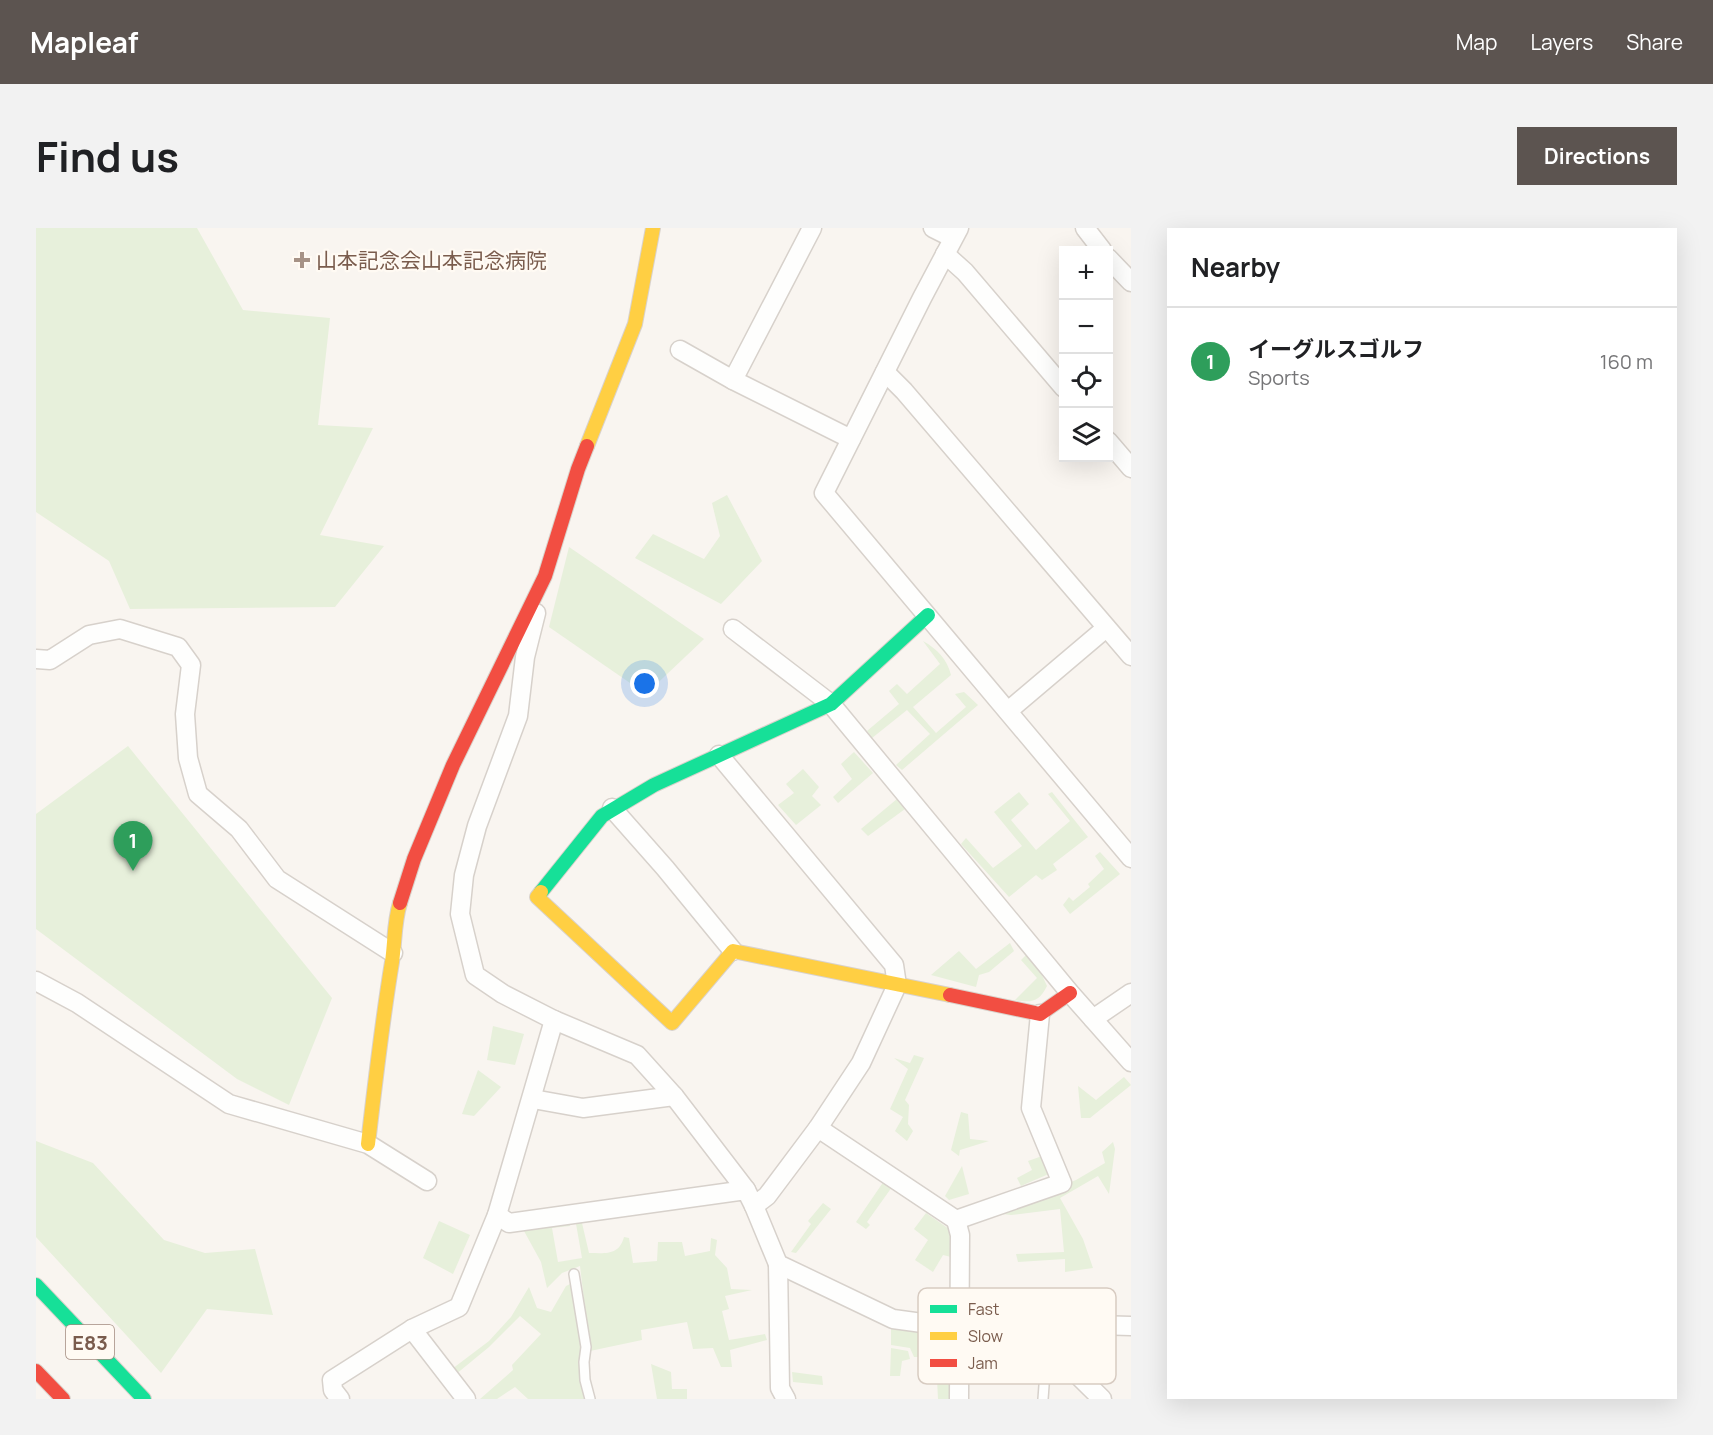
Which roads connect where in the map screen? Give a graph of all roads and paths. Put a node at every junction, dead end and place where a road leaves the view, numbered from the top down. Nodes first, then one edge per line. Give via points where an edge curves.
1 (653, 228) edge
2 (812, 228) edge
3 (933, 228) edge
4 (1085, 228) edge
5 (952, 240) edge
6 (1099, 246) edge
7 (1113, 263) edge
8 (1131, 282) edge
9 (680, 350) dead end
10 (885, 372) junction
11 (733, 380) junction
12 (1059, 382) edge
13 (851, 439) junction
14 (1113, 447) edge
15 (1131, 468) edge
16 (545, 576) junction
17 (927, 615) junction
18 (1106, 628) junction
19 (733, 629) dead end
20 (1131, 656) edge
21 (36, 659) edge
22 (831, 704) junction
23 (1008, 711) junction
24 (719, 755) junction
25 (612, 808) junction
26 (1131, 858) edge
27 (733, 951) junction
28 (393, 953) junction
29 (36, 981) edge
30 (897, 985) junction
31 (1070, 993) junction
32 (1131, 993) edge
33 (1040, 1014) junction
34 (1093, 1019) junction
35 (554, 1020) junction
36 (1131, 1062) edge
37 (674, 1096) junction
38 (533, 1099) junction
39 (819, 1128) junction
40 (368, 1144) junction
41 (427, 1181) dead end
42 (750, 1198) junction
43 (956, 1220) junction
44 (507, 1223) junction
45 (778, 1264) junction
46 (574, 1274) dead end
47 (36, 1285) edge
48 (959, 1288) edge
49 (918, 1322) edge
50 (1116, 1326) edge
51 (1131, 1326) edge
52 (412, 1329) junction
53 (36, 1371) edge
54 (1044, 1384) edge
55 (1087, 1384) edge
56 (63, 1399) edge
57 (144, 1399) edge
58 (340, 1399) edge
59 (466, 1399) edge
60 (590, 1399) edge
61 (786, 1399) edge
62 (1043, 1399) edge
63 (1102, 1399) edge

1 - 16 main road via 635,324 578,469
2 - 11 street
3 - 5 street
4 - 6 street
5 - 10 street
5 - 12 street via 965,272
7 - 8 street
9 - 11 street
10 - 13 street
10 - 18 street
11 - 13 street
13 - 17 street via 824,493
14 - 15 street
16 - 28 main road via 453,765 414,859 395,918
16 - 35 street via 525,657 518,716 477,826 464,875 460,914 475,975
17 - 22 main road
17 - 23 street
18 - 20 street
18 - 23 street
19 - 22 street
21 - 28 street via 50,660 89,635 120,630 178,647 191,665 185,714 188,758 198,794 238,829 277,879
22 - 24 main road
22 - 31 street
23 - 26 street
24 - 25 main road
24 - 30 street via 894,965
25 - 27 street
25 - 27 main road via 537,897 672,1023
27 - 30 main road
28 - 40 main road
29 - 40 street via 77,1003 229,1104
30 - 33 main road
30 - 39 street via 861,1063
31 - 33 main road
31 - 34 street
32 - 34 street
33 - 43 street via 1031,1108 1062,1183
34 - 36 street
35 - 37 street via 637,1055
35 - 38 street
37 - 38 street via 583,1108
37 - 42 street
38 - 44 street
39 - 42 street via 768,1196
39 - 43 street
40 - 41 street
42 - 44 street
42 - 45 street
43 - 48 street via 960,1235
44 - 52 street via 459,1307
45 - 49 street via 893,1319
45 - 61 street via 780,1388
46 - 60 lane
47 - 57 main road, E83
50 - 51 street
52 - 58 street via 332,1380
52 - 59 street
53 - 56 main road, E83
54 - 62 lane
55 - 63 street

